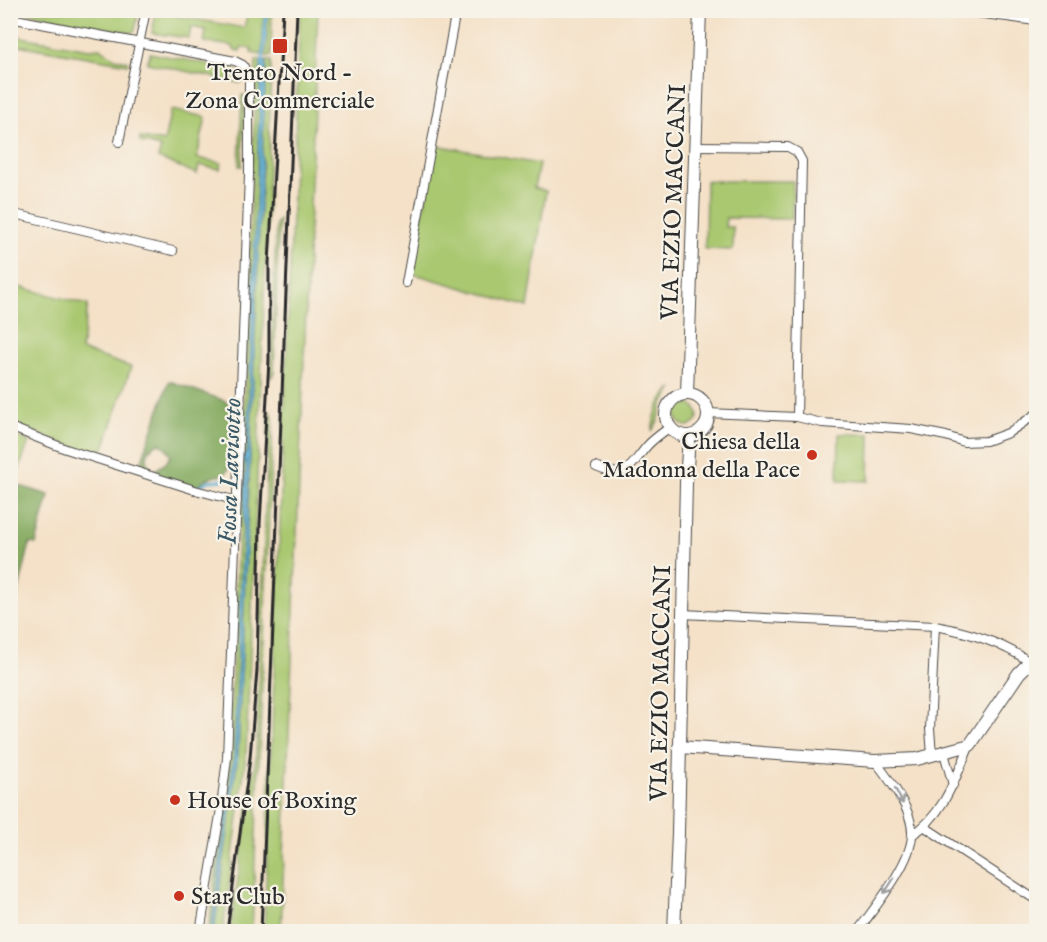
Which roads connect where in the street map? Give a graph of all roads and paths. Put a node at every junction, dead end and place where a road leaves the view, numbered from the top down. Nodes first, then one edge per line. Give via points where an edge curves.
1 (146, 10) edge
2 (456, 10) edge
3 (700, 10) edge
4 (954, 10) edge
5 (10, 18) edge
6 (1036, 21) edge
7 (141, 42) junction
8 (119, 142) dead end
9 (696, 146) junction
10 (10, 213) edge
11 (173, 251) dead end
12 (406, 283) dead end
13 (687, 394) junction
14 (707, 413) junction
15 (1036, 414) edge
16 (797, 417) junction
17 (10, 427) edge
18 (669, 427) junction
19 (689, 436) junction
20 (596, 467) dead end
21 (237, 501) junction
22 (682, 614) junction
23 (935, 626) junction
24 (1033, 664) edge
25 (970, 745) junction
26 (680, 747) junction
27 (938, 754) junction
28 (875, 761) junction
29 (953, 786) junction
30 (925, 827) junction
31 (912, 835) junction
32 (1036, 900) edge
33 (101, 931) edge
34 (124, 932) edge
35 (200, 932) edge
36 (674, 932) edge
37 (857, 932) edge

1 - 7 street
2 - 12 street
3 - 9 street, VIA EZIO MACCANI
4 - 6 street
5 - 7 street
7 - 8 street
7 - 21 street via 235,61 249,77
9 - 13 street, VIA EZIO MACCANI
9 - 16 street via 788,147 802,160
10 - 11 street
13 - 14 street via 702,401
13 - 18 street via 677,396 669,405
14 - 16 street
14 - 19 street via 702,429
15 - 16 street via 1008,433 986,441 964,442 911,429 822,423
17 - 21 street via 76,452
18 - 19 street
18 - 20 street via 627,471 617,473
19 - 22 street, VIA EZIO MACCANI
21 - 35 street via 226,758
22 - 23 street
22 - 26 street, VIA EZIO MACCANI
23 - 24 street via 992,641
23 - 27 street via 930,729
24 - 25 street via 1019,673
25 - 27 street
25 - 29 street
26 - 28 street
26 - 36 street, VIA EZIO MACCANI
27 - 28 street
27 - 29 street
28 -> 31 street via 903,804
29 - 30 street
30 - 31 street
30 - 32 street
31 -> 37 street via 908,854 891,884
33 - 34 street

